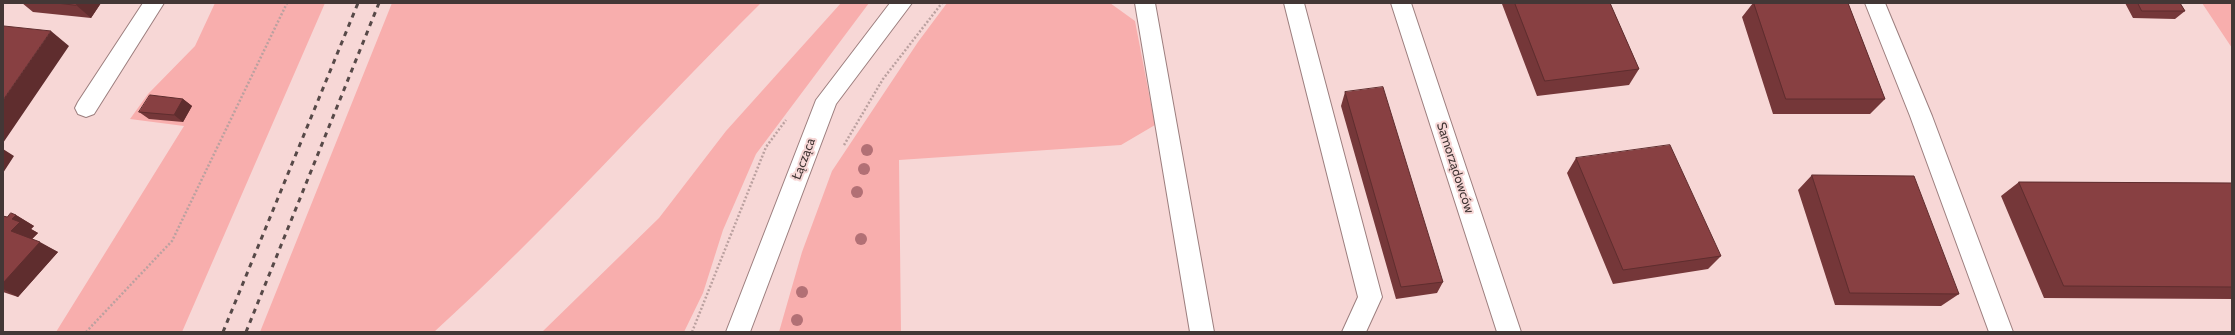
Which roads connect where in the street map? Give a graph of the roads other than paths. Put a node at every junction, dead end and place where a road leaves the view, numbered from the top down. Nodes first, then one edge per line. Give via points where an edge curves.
1 (154, 3) edge
2 (902, 3) edge
3 (1145, 3) edge
4 (1294, 3) edge
5 (1401, 3) edge
6 (1875, 3) edge
7 (86, 108) dead end
8 (738, 332) edge
9 (1202, 332) edge
10 (1354, 332) edge
11 (1509, 332) edge
12 (2001, 332) edge

1 - 7 street
2 - 8 street, Łącząca via 827,100
3 - 9 street
4 - 10 street via 1370,297
5 - 11 street, Samorządowców
6 - 12 street via 1922,116

